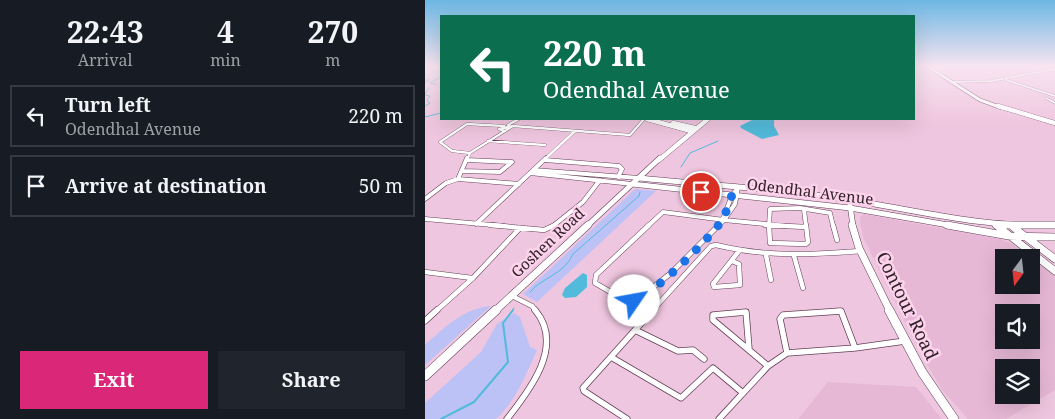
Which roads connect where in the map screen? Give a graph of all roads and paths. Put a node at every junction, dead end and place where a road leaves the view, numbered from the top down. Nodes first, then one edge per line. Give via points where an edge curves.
1 (957, 86) edge
2 (1024, 86) edge
3 (1055, 96) edge
4 (1055, 103) edge
5 (644, 120) edge
6 (649, 120) edge
7 (661, 120) edge
8 (707, 120) edge
9 (515, 121) joint
10 (1055, 123) edge
11 (494, 125) junction
12 (505, 126) junction
13 (512, 127) junction
14 (500, 129) junction
15 (693, 130) junction
16 (505, 131) junction
17 (575, 131) junction
18 (495, 135) junction
19 (488, 141) junction
20 (545, 145) dead end
21 (470, 153) junction
22 (467, 160) junction
23 (545, 160) junction
24 (534, 170) junction
25 (462, 171) junction
26 (530, 173) junction
27 (618, 177) junction
28 (458, 179) junction
29 (601, 180) junction
30 (634, 180) junction
31 (519, 184) junction
32 (738, 188) junction
33 (735, 195) junction
34 (425, 199) edge
35 (850, 200) junction
36 (850, 208) junction
37 (804, 210) junction
38 (425, 219) edge
39 (723, 219) junction
40 (921, 221) junction
41 (970, 221) junction
42 (476, 224) junction
43 (995, 224) junction
44 (1055, 225) edge
45 (768, 226) junction
46 (1013, 226) junction
47 (806, 227) junction
48 (520, 228) junction
49 (1009, 236) junction
50 (1025, 237) junction
51 (1055, 237) edge
52 (837, 240) dead end
53 (739, 251) junction
54 (861, 251) junction
55 (766, 255) junction
56 (794, 256) junction
57 (1055, 259) edge
58 (732, 261) junction
59 (1055, 271) edge
60 (425, 272) edge
61 (473, 278) junction
62 (771, 280) dead end
63 (803, 288) dead end
64 (512, 296) junction
65 (425, 321) edge
66 (635, 330) junction
67 (905, 341) junction
68 (749, 348) junction
69 (855, 348) junction
70 (787, 353) junction
71 (611, 357) junction
72 (704, 359) dead end
73 (768, 366) junction
74 (425, 376) edge
75 (743, 393) junction
76 (507, 419) edge
77 (627, 419) edge
78 (719, 419) edge
79 (954, 419) edge

1 - 10 street via 985,102
2 - 3 street
3 - 4 street via 1046,98
5 - 17 street via 630,135
6 - 15 street
7 - 15 street
8 - 15 street, Goshen Road
9 - 12 street
9 - 13 street
11 - 12 street
11 - 14 street
11 - 21 street via 467,124 440,142 452,151
12 - 13 street
12 - 14 street
13 - 16 street
13 - 17 street
14 - 16 street
14 - 18 street
15 - 30 street, Goshen Road
16 - 18 street
17 - 23 street
18 - 19 street
19 - 20 street
19 - 21 street
21 - 22 street
22 - 25 street
22 - 25 street via 512,162 500,172
23 - 24 street
23 - 27 street via 619,166 623,168
24 - 26 street
24 - 27 street, Odendhal Avenue
25 - 28 street
26 - 29 street, Odendhal Avenue
26 - 31 street
27 - 30 street, Odendhal Avenue
28 - 31 street
28 - 34 street via 446,183
29 - 30 street, Odendhal Avenue
29 - 48 street via 583,202 549,229
30 - 32 street, Odendhal Avenue
30 - 33 street, Odendhal Avenue
30 - 64 street, Goshen Road
31 - 42 street
32 - 33 street
32 - 35 street, Odendhal Avenue
33 - 36 street, Odendhal Avenue
33 - 39 street via 729,214
35 - 36 street, Contour Road
35 - 41 street, Odendhal Avenue
36 - 40 street, Odendhal Avenue
36 - 54 street, Contour Road via 852,230
37 - 45 street via 770,209
37 - 47 street
37 - 52 street via 830,213
38 - 42 street
39 - 39 street via 661,213 594,281 629,300 641,298 693,253
39 - 45 street
40 - 41 street via 932,216
40 - 49 street, Odendhal Avenue
41 - 43 street, Odendhal Avenue
42 - 48 street
43 - 46 street, Odendhal Avenue
43 - 49 street
44 - 46 street, Odendhal Avenue
45 - 47 street
45 - 47 street via 770,243 800,246 808,242
46 - 50 street
48 - 61 street
49 - 50 street, Odendhal Avenue
49 - 59 street
50 - 51 street, Odendhal Avenue
50 - 57 street
53 - 55 street
53 - 58 street
53 - 66 street via 713,245
54 - 56 street
54 - 67 street, Contour Road
55 - 56 street
55 - 62 street
56 - 63 street
58 - 58 street via 713,284 713,287 740,286 739,264
60 - 61 street
61 - 65 street
64 - 74 street, Goshen Road
64 - 76 street via 526,302 540,314 548,336 541,365 527,393
66 - 71 street
66 - 72 street via 678,351 693,350
67 - 69 street
67 - 79 street, Contour Road via 931,389
68 - 68 street via 713,320 713,315 746,312
68 - 73 street
69 - 70 street
69 - 70 street via 841,311 783,315 780,319
70 - 73 street
71 - 75 street via 681,398 713,368
71 - 77 street via 583,388
73 - 75 street
75 - 78 street

